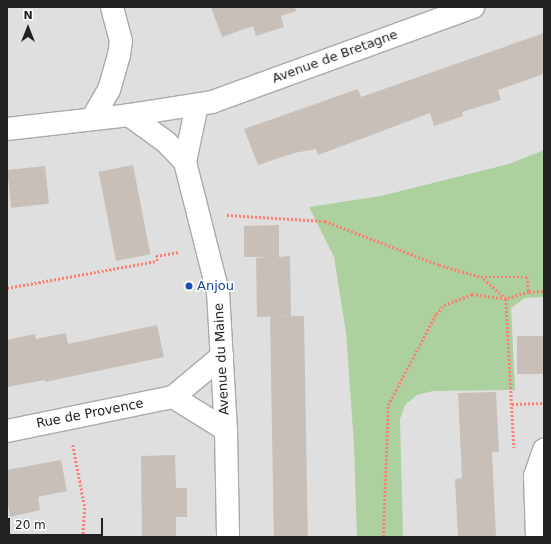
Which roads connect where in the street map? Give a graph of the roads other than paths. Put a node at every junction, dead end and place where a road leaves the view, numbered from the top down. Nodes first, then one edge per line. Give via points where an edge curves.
1 (112, 7) edge
2 (473, 7) edge
3 (197, 105) junction
4 (129, 115) junction
5 (92, 119) junction
6 (7, 129) edge
7 (185, 162) junction
8 (222, 356) junction
9 (174, 397) junction
10 (226, 430) junction
11 (7, 431) edge
12 (544, 450) edge
13 (228, 537) edge
14 (537, 537) edge

1 - 5 street via 121,41 119,55 109,90
2 - 3 street, Avenue de Bretagne
3 - 4 street, Avenue de Bretagne
3 - 7 street
4 - 5 street, Avenue de Bretagne
4 - 7 street via 166,142
5 - 6 street, Avenue de Bretagne
7 - 8 street, Avenue du Maine via 220,307
8 - 9 street, Rue de Provence
8 - 10 street, Avenue du Maine
9 - 10 street
9 - 11 street, Rue de Provence
10 - 13 street, Avenue du Maine
12 - 14 street via 536,472

